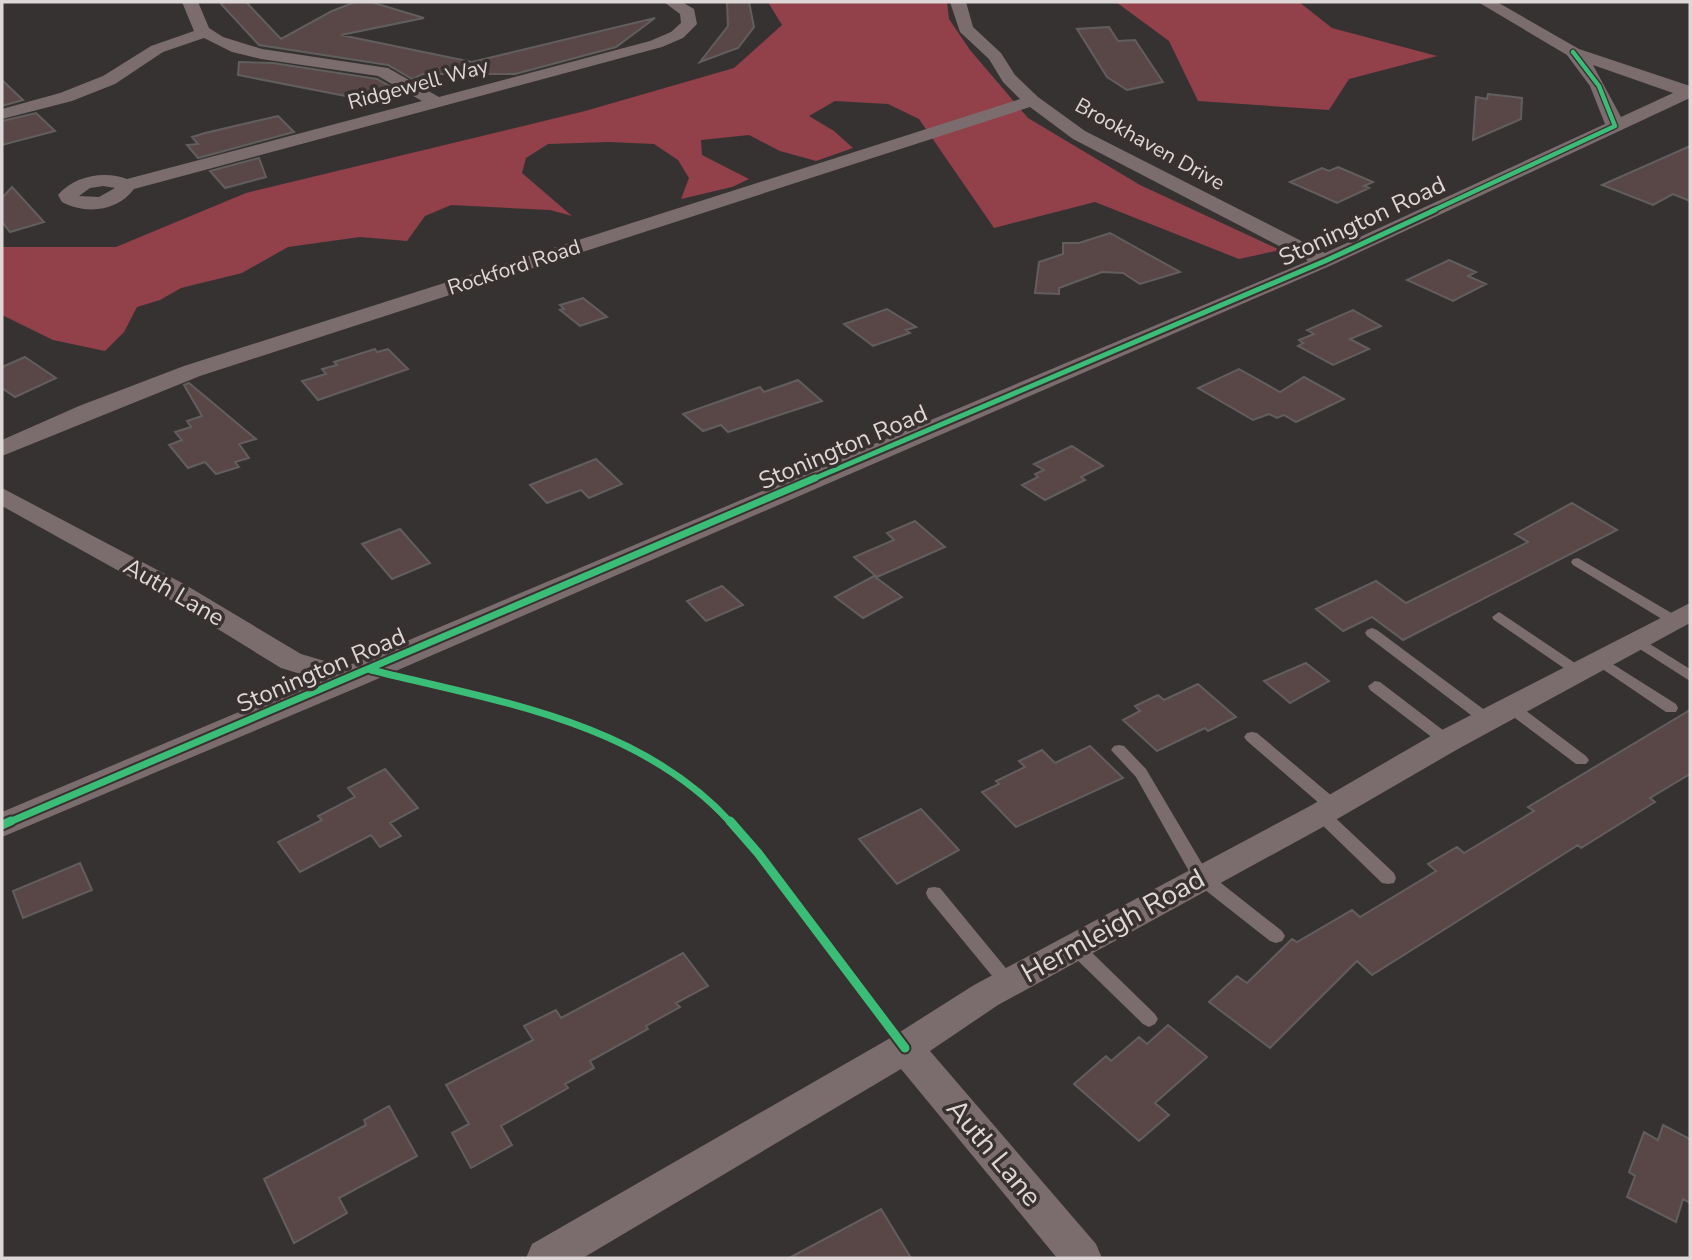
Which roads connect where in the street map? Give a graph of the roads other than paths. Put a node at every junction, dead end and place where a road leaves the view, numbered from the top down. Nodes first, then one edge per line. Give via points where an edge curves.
1 (190, 2) edge
2 (672, 2) edge
3 (958, 2) edge
4 (1486, 2) edge
5 (204, 33) junction
6 (1573, 52) junction
7 (1690, 92) edge
8 (1032, 101) junction
9 (435, 102) junction
10 (2, 114) edge
11 (1615, 126) junction
12 (124, 186) dead end
13 (1325, 261) junction
14 (2, 449) edge
15 (2, 496) edge
16 (1578, 562) dead end
17 (1682, 616) edge
18 (1499, 617) dead end
19 (1372, 634) dead end
20 (1637, 641) junction
21 (1590, 666) junction
22 (1690, 676) edge
23 (351, 679) junction
24 (1375, 686) dead end
25 (1671, 708) dead end
26 (1501, 715) junction
27 (1252, 737) dead end
28 (1447, 741) junction
29 (1119, 750) dead end
30 (1581, 760) dead end
31 (1327, 810) junction
32 (2, 825) edge
33 (1201, 877) junction
34 (1388, 878) dead end
35 (934, 893) dead end
36 (1276, 936) dead end
37 (1074, 947) junction
38 (1009, 984) junction
39 (1149, 1018) dead end
40 (905, 1048) junction
41 (546, 1258) edge
42 (1082, 1258) edge

1 - 5 street
2 - 9 street, Ridgewell Way via 688,12 689,24 656,44
3 - 8 street, Brookhaven Drive via 966,29
4 - 6 street
5 - 9 street via 253,52 382,72
5 - 10 street via 158,49 109,80
6 - 7 street
6 - 11 street via 1603,92
7 - 11 street, Stonington Road
8 - 13 street, Brookhaven Drive via 1079,135
8 - 14 street, Rockford Road via 192,371
9 - 12 street, Ridgewell Way
11 - 13 street, Stonington Road
13 - 23 street, Stonington Road
15 - 23 street, Auth Lane via 291,660
16 - 17 lane
17 - 20 street, Hermleigh Road
18 - 21 lane
19 - 26 lane
20 - 21 street, Hermleigh Road
20 - 22 lane
21 - 25 lane
21 - 26 street, Hermleigh Road
23 - 32 street, Stonington Road
24 - 28 lane
26 - 28 street, Hermleigh Road
26 - 30 lane
27 - 31 lane
28 - 31 street, Hermleigh Road
29 - 33 lane via 1140,773
31 - 33 street, Hermleigh Road
31 - 34 lane
33 - 36 lane
33 - 37 street, Hermleigh Road
35 - 38 lane
37 - 38 street, Hermleigh Road
37 - 39 lane
38 - 40 street, Hermleigh Road
40 - 41 street, Hermleigh Road
40 - 42 street, Auth Lane

